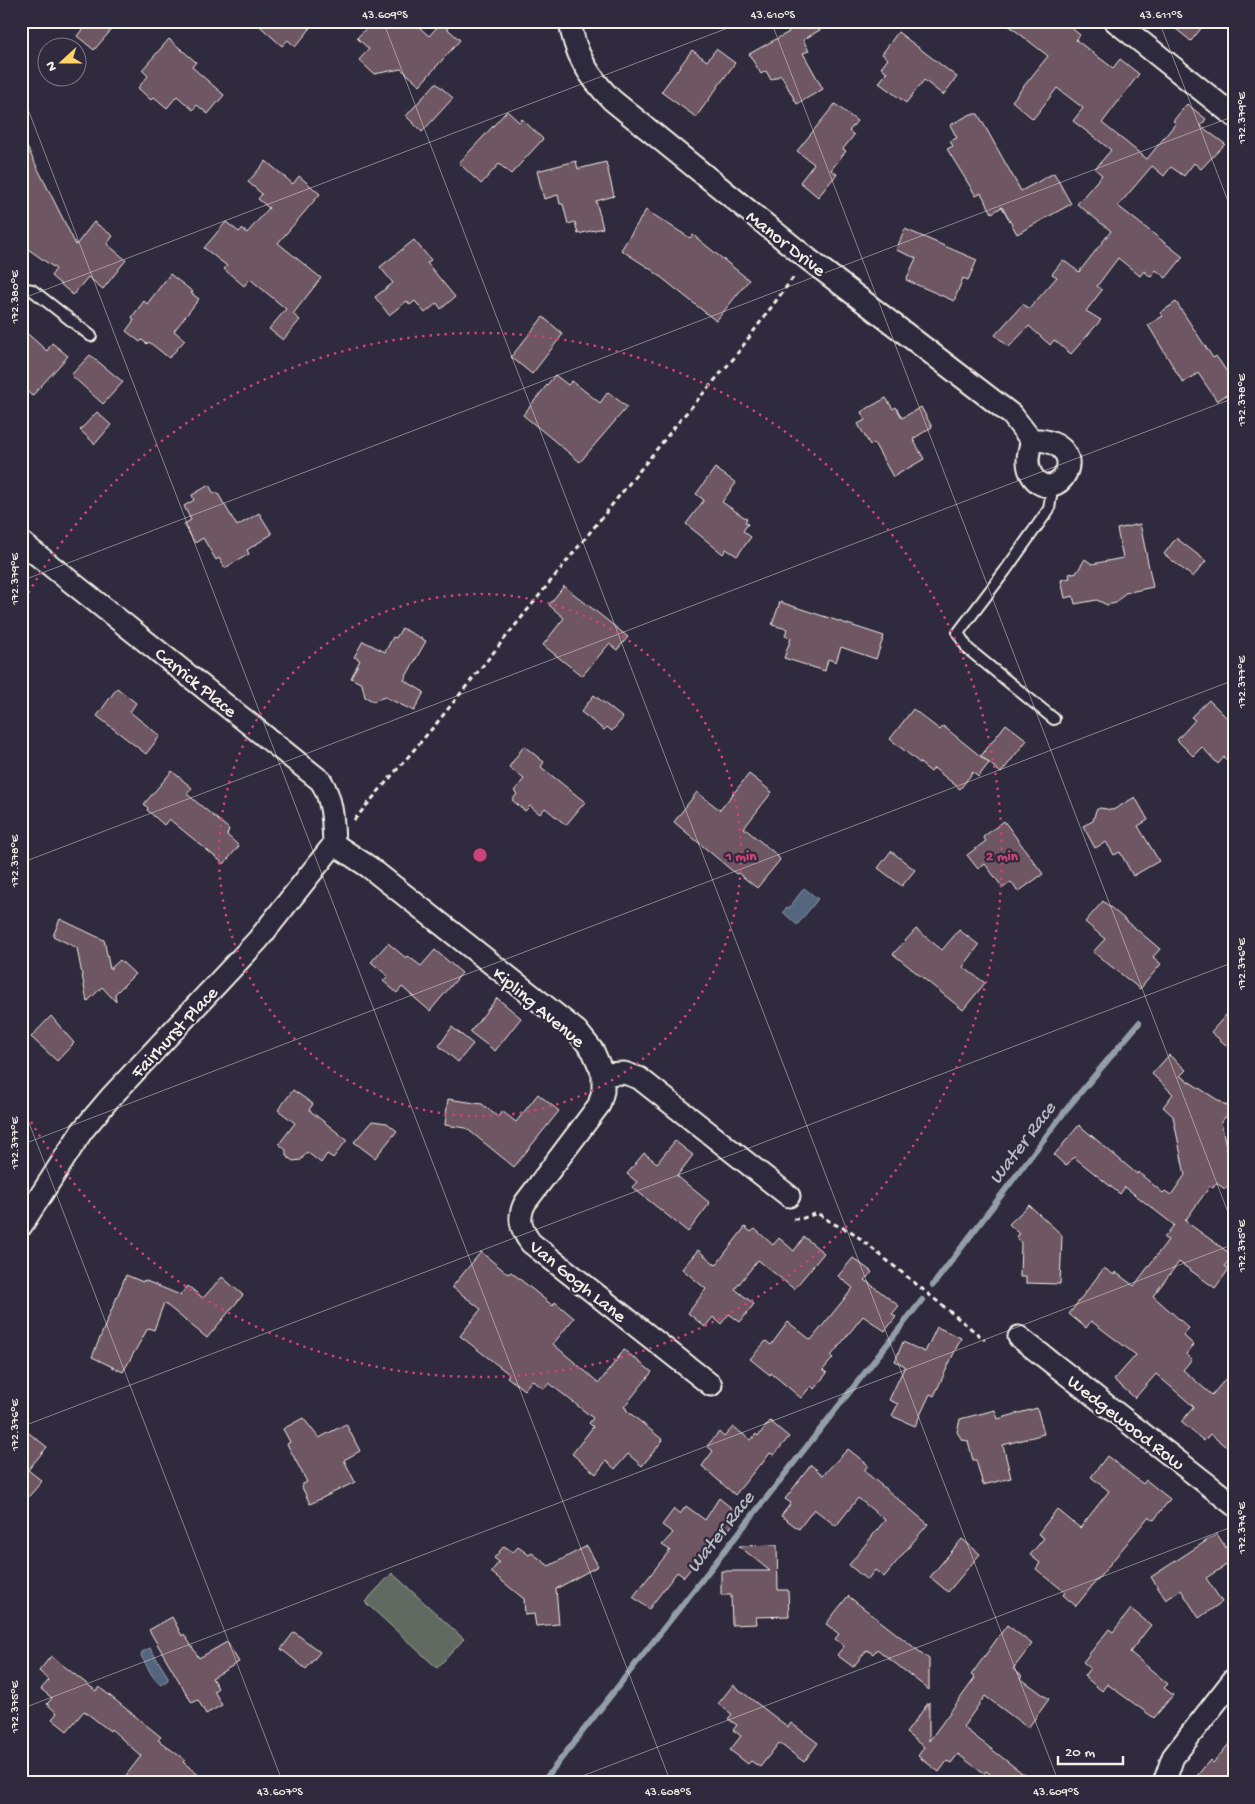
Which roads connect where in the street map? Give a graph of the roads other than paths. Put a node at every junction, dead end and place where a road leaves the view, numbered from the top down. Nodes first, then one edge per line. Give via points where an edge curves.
1 (570, 21) edge
2 (1115, 21) edge
3 (1234, 116) edge
4 (21, 288) edge
5 (91, 336) dead end
6 (1032, 441) junction
7 (1049, 486) junction
8 (21, 542) edge
9 (1054, 719) dead end
10 (334, 844) junction
11 (603, 1074) junction
12 (789, 1196) dead end
13 (21, 1226) edge
14 (1019, 1337) dead end
15 (711, 1385) dead end
16 (1234, 1505) edge
17 (1234, 1679) edge
18 (1164, 1783) edge

1 - 6 street, Manor Drive via 578,56 612,100 808,260 1012,415
2 - 3 street
4 - 5 lane via 32,290
6 - 7 street via 1028,451 1029,472 1039,484
6 - 7 street via 1054,443 1065,453 1069,469 1066,476
7 - 9 lane via 1049,509 958,632 973,653
8 - 10 street, Carrick Place via 321,781 332,810
10 - 11 street, Kipling Avenue via 369,867 577,1031 593,1051
10 - 13 street, Fairhurst Place via 258,940 82,1131
11 - 12 street via 624,1072 639,1078
11 - 15 street, Van Gogh Lane via 599,1105 525,1203 520,1221 523,1233 531,1243
14 - 16 street, Wedgewood Row
17 - 18 street via 1173,1756

